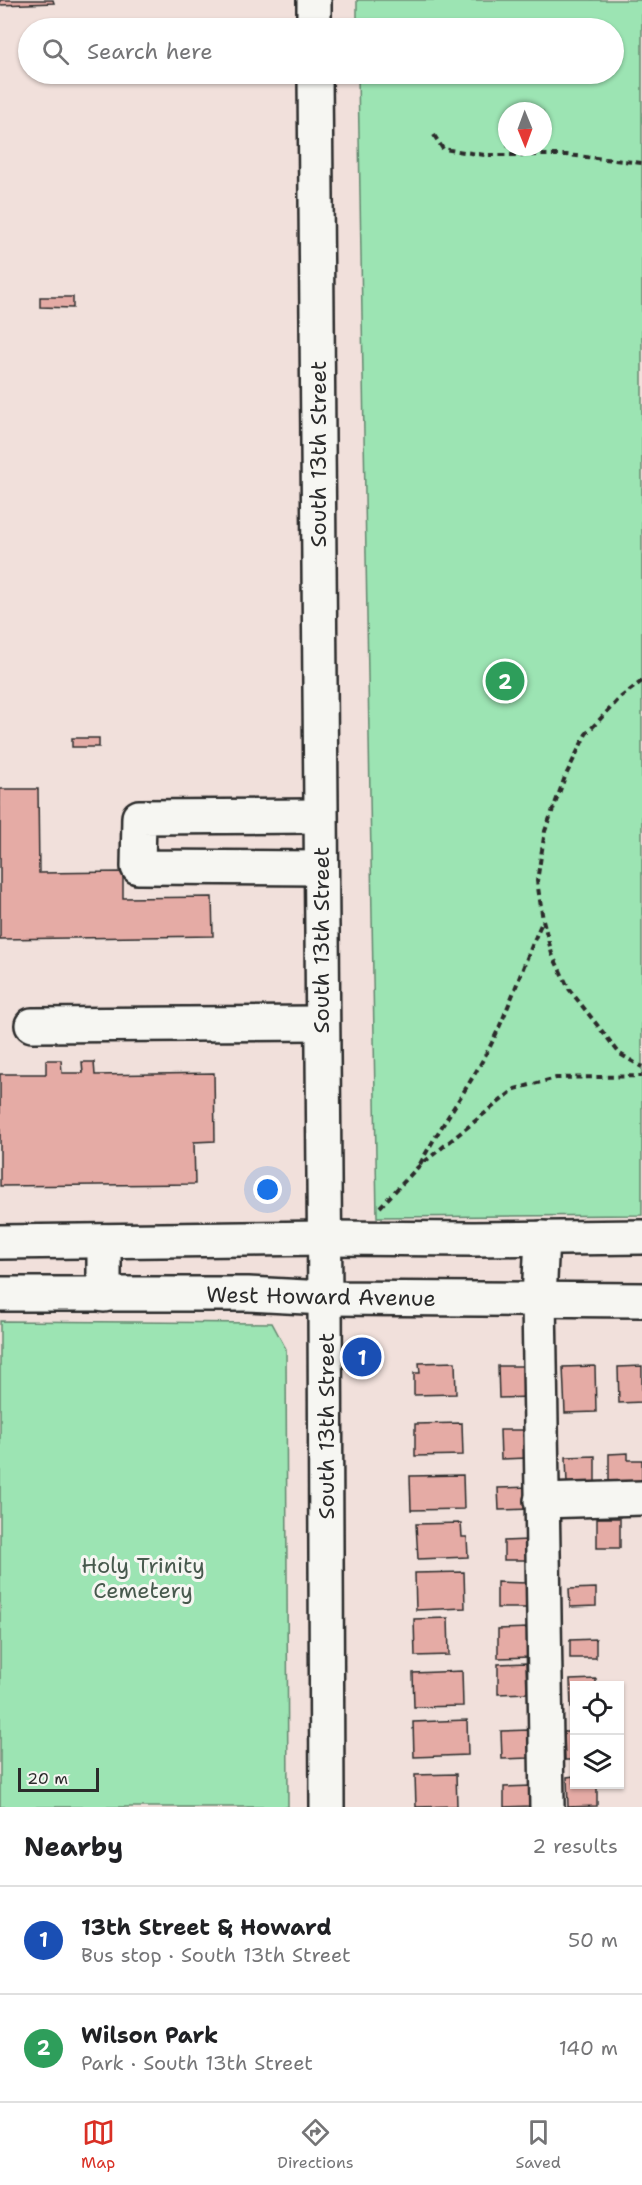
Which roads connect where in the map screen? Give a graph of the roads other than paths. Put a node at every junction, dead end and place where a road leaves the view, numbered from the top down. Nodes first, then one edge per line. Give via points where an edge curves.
1 (314, 0) edge
2 (314, 18) edge
3 (315, 84) edge
4 (320, 816) junction
5 (321, 868) junction
6 (322, 1023) junction
7 (32, 1025) dead end
8 (642, 1237) edge
9 (324, 1238) junction
10 (542, 1238) junction
11 (104, 1241) junction
12 (0, 1242) edge
13 (0, 1294) edge
14 (104, 1295) junction
15 (325, 1298) junction
16 (539, 1299) junction
17 (642, 1300) edge
18 (642, 1498) edge
19 (541, 1501) junction
20 (327, 1807) edge
21 (547, 1807) edge

1 - 2 street
3 - 4 street, South 13th Street
4 - 5 street, South 13th Street
4 - 5 street via 139,817 138,867
5 - 6 street, South 13th Street
6 - 7 street
6 - 9 street, South 13th Street
8 - 10 street
9 - 10 street
9 - 11 street
9 - 15 street, South 13th Street
10 - 16 street
11 - 12 street
11 - 14 street
13 - 14 street, West Howard Avenue
14 - 15 street, West Howard Avenue
15 - 16 street, West Howard Avenue
15 - 20 street, South 13th Street
16 - 17 street, West Howard Avenue
16 - 19 street
18 - 19 street
19 - 21 street

